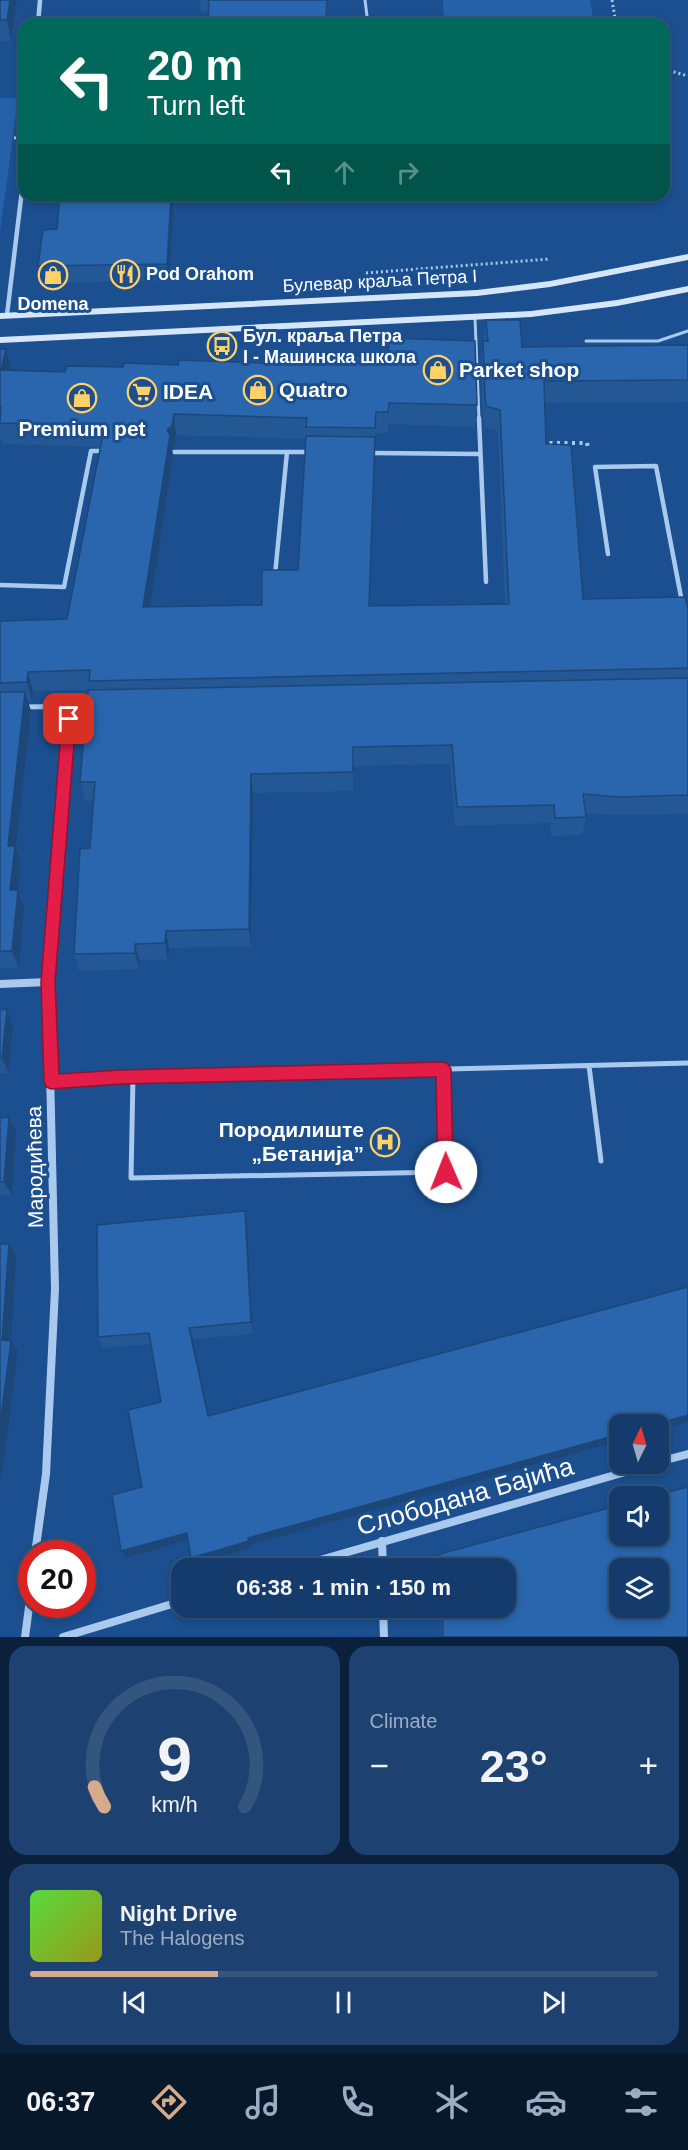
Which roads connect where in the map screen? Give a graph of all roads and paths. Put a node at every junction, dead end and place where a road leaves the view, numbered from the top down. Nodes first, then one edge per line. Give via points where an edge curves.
1 (40, 0) edge
2 (365, 0) edge
3 (612, 0) edge
4 (38, 18) edge
5 (367, 18) edge
6 (615, 18) edge
7 (670, 71) edge
8 (688, 76) edge
9 (14, 138) dead end
10 (18, 138) edge
11 (20, 201) edge
12 (688, 257) edge
13 (554, 258) dead end
14 (366, 273) dead end
15 (688, 290) edge
16 (4, 316) edge
17 (475, 318) junction
18 (688, 331) edge
19 (0, 340) edge
20 (586, 341) dead end
21 (533, 443) edge
22 (107, 451) edge
23 (174, 452) edge
24 (287, 452) junction
25 (310, 453) edge
26 (369, 453) edge
27 (479, 454) junction
28 (595, 466) junction
29 (608, 554) dead end
30 (274, 582) edge
31 (486, 582) dead end
32 (0, 585) edge
33 (682, 603) edge
34 (105, 705) edge
35 (70, 706) junction
36 (12, 707) edge
37 (48, 982) junction
38 (0, 984) edge
39 (688, 1063) edge
40 (589, 1066) junction
41 (443, 1069) junction
42 (133, 1077) junction
43 (51, 1082) junction
44 (601, 1161) dead end
45 (688, 1454) edge
46 (669, 1459) edge
47 (618, 1474) edge
48 (37, 1540) edge
49 (382, 1541) junction
50 (326, 1558) edge
51 (383, 1558) edge
52 (171, 1604) edge
53 (28, 1618) edge
54 (383, 1618) edge
55 (25, 1637) edge
56 (63, 1637) edge
57 (384, 1637) edge

1 - 4 street
2 - 5 lane
3 - 6 path
7 - 8 path
9 - 10 path
11 - 16 street
12 - 16 street, Булевар краља Петра I via 550,284 477,293
13 - 14 path
15 - 17 street, Булевар краља Петра I via 572,309
17 - 19 street, Булевар краља Петра I
17 - 27 lane
18 - 20 lane via 658,341
21 - 28 path via 587,443
22 - 32 lane via 91,451 64,587
23 - 24 lane
24 - 25 lane
24 - 30 lane
26 - 27 lane
27 - 31 lane
28 - 29 lane
28 - 33 lane via 656,466
34 - 35 street
35 - 36 street
35 - 37 street, Мародићева
37 - 38 street
37 - 43 street, Мародићева
39 - 40 lane
40 - 41 lane
40 - 44 lane
41 - 42 lane
41 - 42 lane via 446,1172 131,1178
42 - 43 lane
43 - 48 street, Мародићева via 54,1341 46,1474
45 - 46 street
47 - 49 street, Слободана Бајића
49 - 50 street, Слободана Бајића
49 - 51 street
52 - 56 street
53 - 55 street
54 - 57 street

